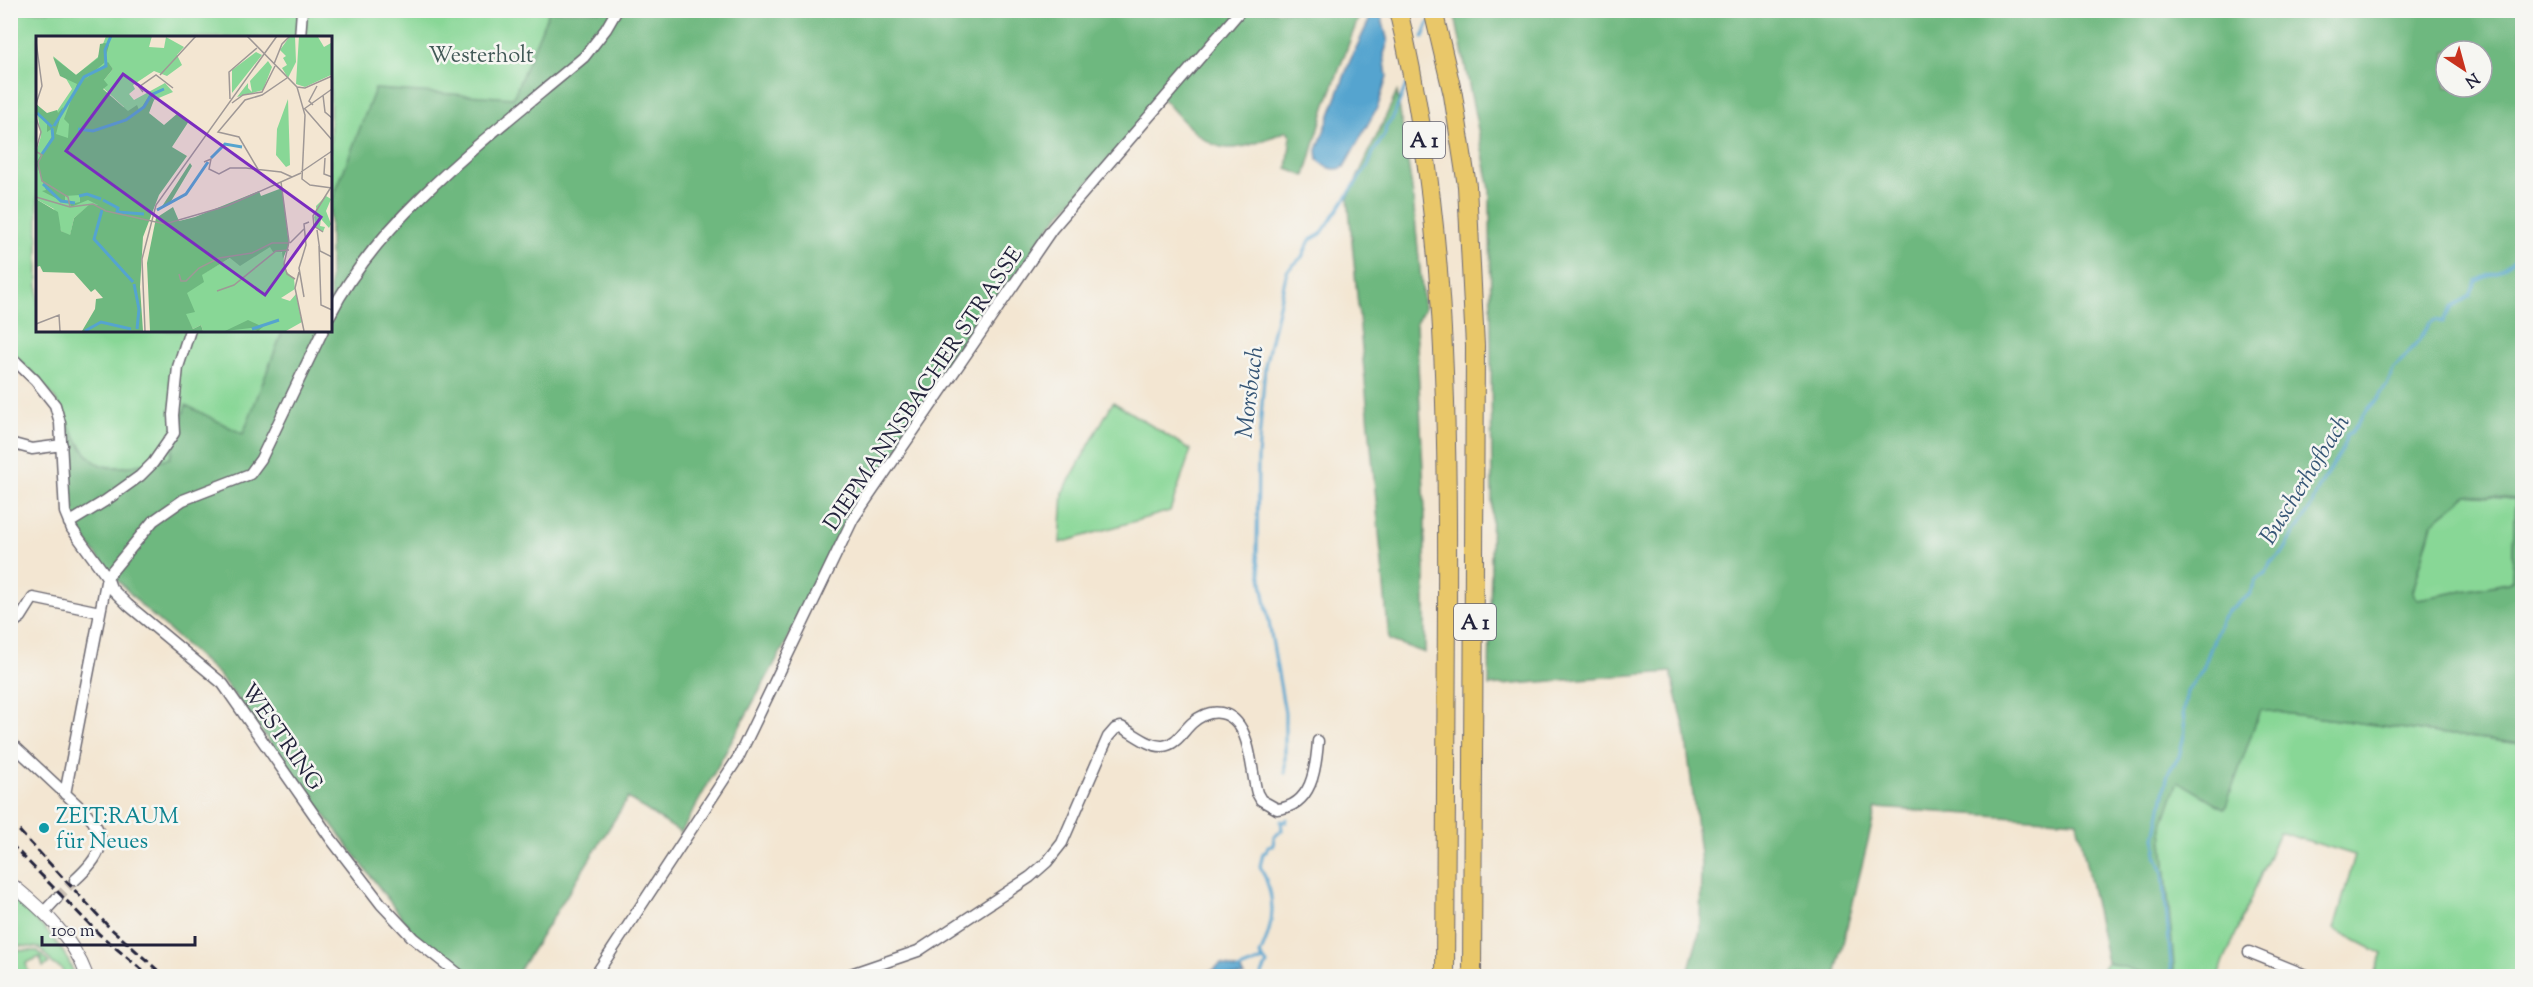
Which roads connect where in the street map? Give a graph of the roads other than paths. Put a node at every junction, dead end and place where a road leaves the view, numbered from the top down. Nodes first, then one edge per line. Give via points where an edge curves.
1 (302, 10) edge
2 (617, 10) edge
3 (1242, 10) edge
4 (1398, 10) edge
5 (1433, 10) edge
6 (300, 36) edge
7 (332, 312) edge
8 (189, 332) edge
9 (321, 332) edge
10 (10, 356) edge
11 (10, 443) edge
12 (62, 445) junction
13 (69, 523) junction
14 (107, 577) junction
15 (100, 612) junction
16 (10, 625) edge
17 (1318, 741) dead end
18 (10, 742) edge
19 (65, 794) junction
20 (75, 880) tunnel mouth
21 (10, 883) edge
22 (57, 898) tunnel mouth
23 (44, 912) junction
24 (2249, 952) dead end
25 (87, 976) edge
26 (461, 976) edge
27 (595, 976) edge
28 (845, 976) edge
29 (1444, 976) edge
30 (1472, 976) edge
31 (2308, 976) edge

1 - 6 street
2 - 7 street via 584,57 419,200 360,268
3 - 27 street, DIEPMANNSBACHER STRASSE via 1052,229 853,519 738,758
4 - 29 highway, A 1 via 1423,130 1444,333 1448,503
5 - 30 highway, A 1 via 1453,95 1467,186 1472,268 1476,456
8 - 13 street via 178,367 174,434 146,470
9 - 14 street via 261,459 250,474 167,510 153,521
10 - 12 street via 55,405
11 - 12 street via 32,449
12 - 13 street via 63,502
13 - 14 street, WESTRING
14 - 15 street
14 - 26 street, WESTRING via 115,594 224,684 381,904 413,938
15 - 16 street via 33,598 21,617
15 - 19 street
17 - 28 street via 1315,773 1308,790 1293,804 1277,809 1257,793 1245,738 1240,725 1230,716 1214,712 1203,716 1173,742 1162,746 1121,727 1115,729 1069,831 1047,862 918,951
18 - 19 street
19 - 20 street via 93,819 100,833 97,857
21 - 23 street
22 - 23 street
23 - 25 street via 74,947
24 - 31 street

